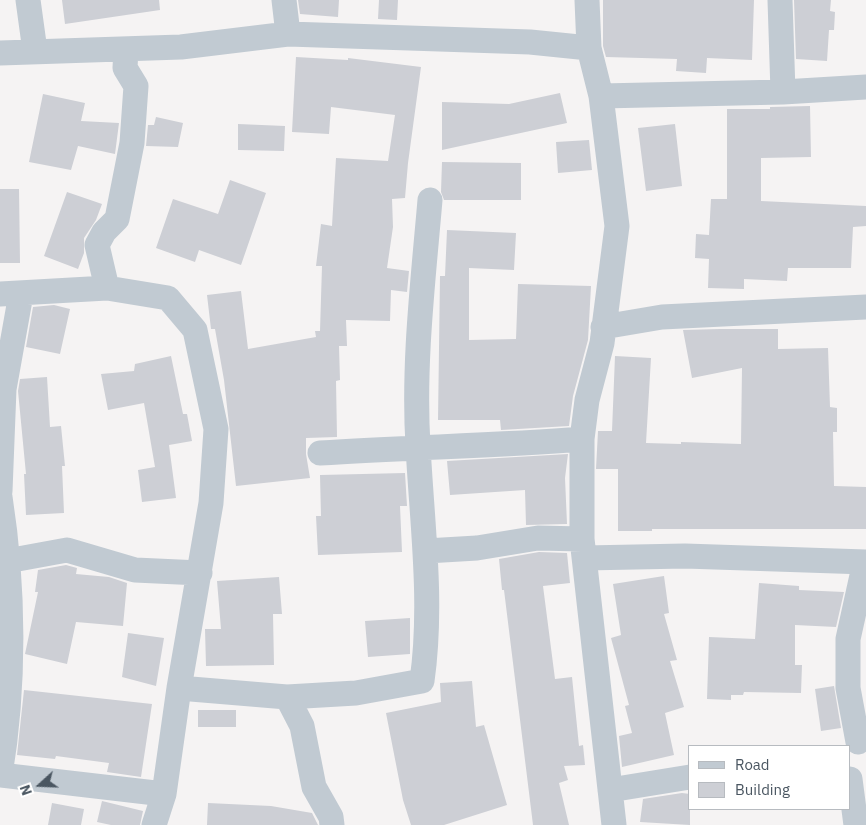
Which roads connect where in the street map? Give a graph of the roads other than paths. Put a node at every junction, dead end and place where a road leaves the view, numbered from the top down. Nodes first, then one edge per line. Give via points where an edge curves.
1 (28, 0) edge
2 (284, 0) edge
3 (587, 0) edge
4 (780, 0) edge
5 (288, 34) junction
6 (589, 48) junction
7 (126, 49) junction
8 (35, 51) junction
9 (0, 53) edge
10 (866, 88) edge
11 (783, 92) junction
12 (601, 96) junction
13 (430, 200) dead end
14 (107, 288) junction
15 (11, 294) edge
16 (866, 307) edge
17 (603, 327) junction
18 (582, 438) junction
19 (418, 446) junction
20 (320, 453) dead end
21 (0, 490) edge
22 (0, 497) edge
23 (584, 549) junction
24 (426, 550) junction
25 (7, 561) junction
26 (866, 562) edge
27 (200, 573) junction
28 (178, 688) junction
29 (287, 697) junction
30 (856, 742) edge
31 (688, 777) edge
32 (851, 787) edge
33 (610, 790) junction
34 (164, 794) junction
35 (154, 825) edge
36 (332, 825) edge
37 (614, 825) edge
38 (856, 825) edge

1 - 8 street
2 - 5 street
3 - 6 street
4 - 11 street
5 - 6 street via 530,42
5 - 7 street via 181,47
6 - 12 street
7 - 8 street
7 - 14 street via 125,68 136,86 132,143 118,220 104,232 98,245
8 - 9 street
10 - 11 street
11 - 12 street
12 - 17 street via 617,226
13 - 19 street via 416,379
14 - 15 street
14 - 27 street via 168,298 195,330 216,429 211,503
15 - 21 street
16 - 17 street via 662,317
17 - 18 street via 602,343 586,400
18 - 19 street via 513,444
18 - 23 street
19 - 20 street
19 - 24 street
22 - 25 street
23 - 24 street via 538,538 477,548
23 - 26 street
23 - 33 street
24 - 29 street via 426,651 422,681 356,693
25 - 27 street via 66,550 135,570
25 - 34 street via 10,628 8,727 0,775
26 - 30 street via 848,639 848,688
27 - 28 street
28 - 29 street
28 - 34 street
29 - 36 street via 302,726 314,787 331,817
31 - 33 street
32 - 38 street
33 - 37 street
34 - 35 street

